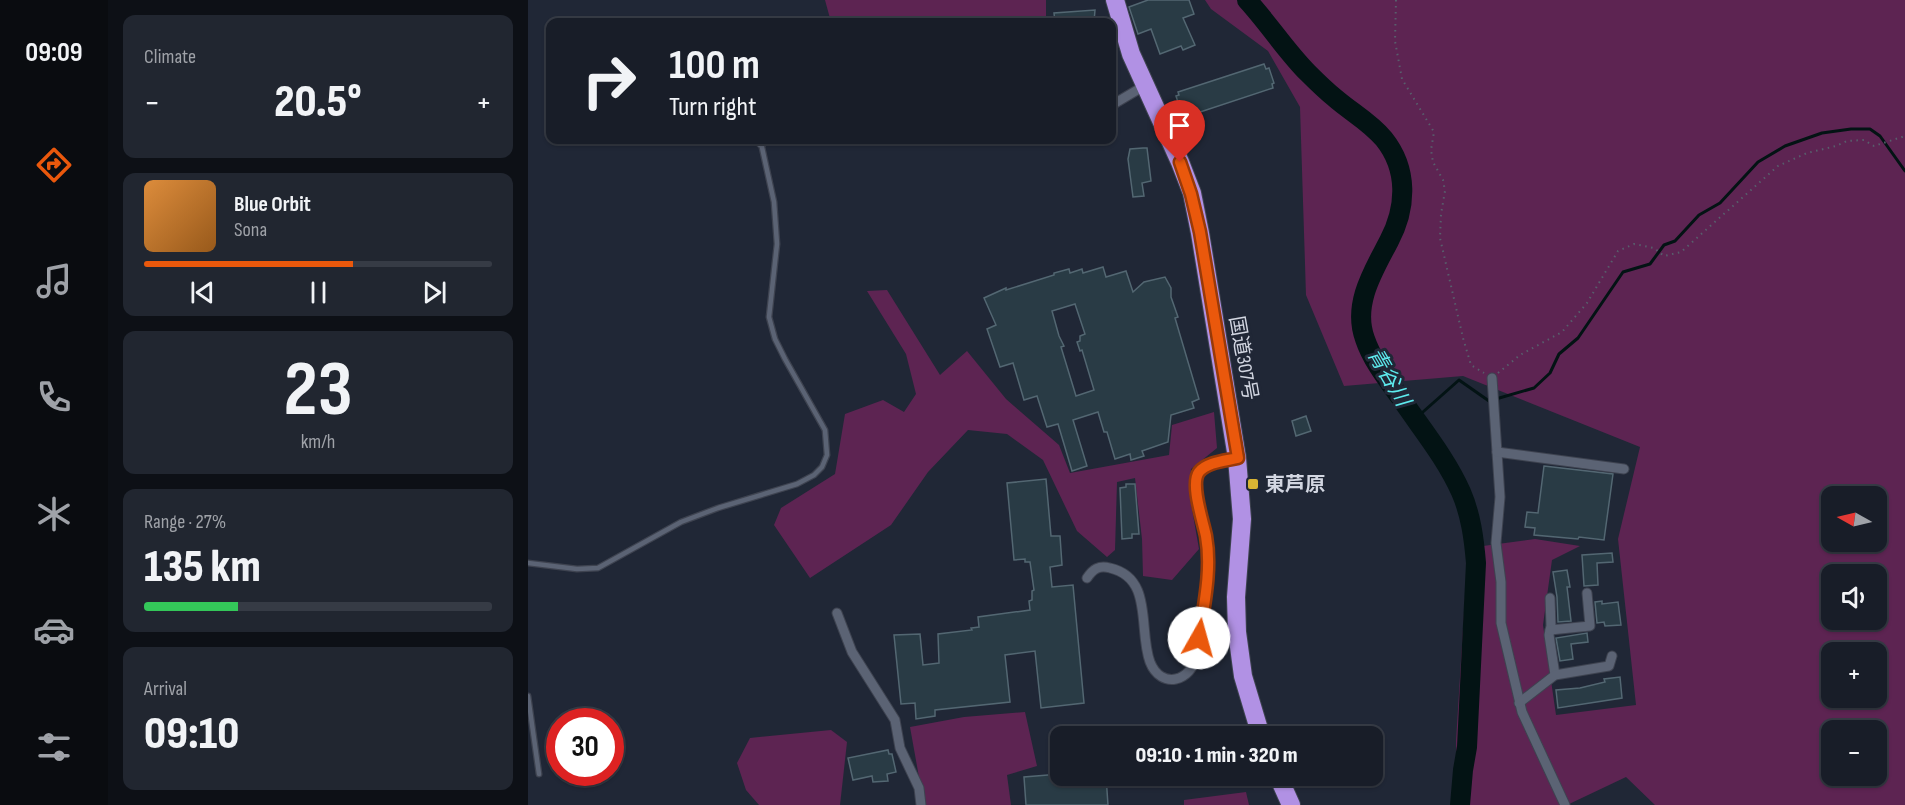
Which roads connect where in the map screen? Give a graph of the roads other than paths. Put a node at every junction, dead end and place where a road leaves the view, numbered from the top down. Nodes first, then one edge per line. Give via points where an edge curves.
1 (1115, 0) edge
2 (1144, 86) junction
3 (1116, 103) edge
4 (763, 144) edge
5 (1492, 378) road end
6 (1497, 452) junction
7 (1238, 458) junction
8 (1624, 469) dead end
9 (528, 564) edge
10 (1087, 578) dead end
11 (1587, 593) dead end
12 (1550, 598) dead end
13 (837, 613) dead end
14 (1551, 630) junction
15 (1612, 656) dead end
16 (1555, 675) junction
17 (528, 696) edge
18 (1520, 703) junction
19 (1258, 726) edge
20 (539, 774) dead end
21 (1282, 786) edge
22 (921, 805) edge
23 (1291, 805) edge
24 (1565, 805) edge

1 - 2 highway, 国道307号
2 - 3 street
2 - 7 highway, 国道307号 via 1191,194
4 - 9 lane via 777,244 769,316 785,359 825,430 826,455 822,467 797,484 681,522 598,568
5 - 6 street
6 - 8 street
6 - 18 street via 1500,497 1496,543 1501,623
7 - 10 street via 1207,465 1194,484 1208,566 1195,665 1188,674 1169,679 1150,663 1141,597 1133,580 1108,567 1092,571
7 - 19 highway, 国道307号 via 1242,519 1237,632 1243,676
11 - 14 street via 1590,626
12 - 14 street
13 - 22 street via 852,652 895,720 900,748 919,788
14 - 16 street
15 - 16 street via 1609,666
16 - 18 street
17 - 20 lane
18 - 24 street via 1532,738
21 - 23 highway

